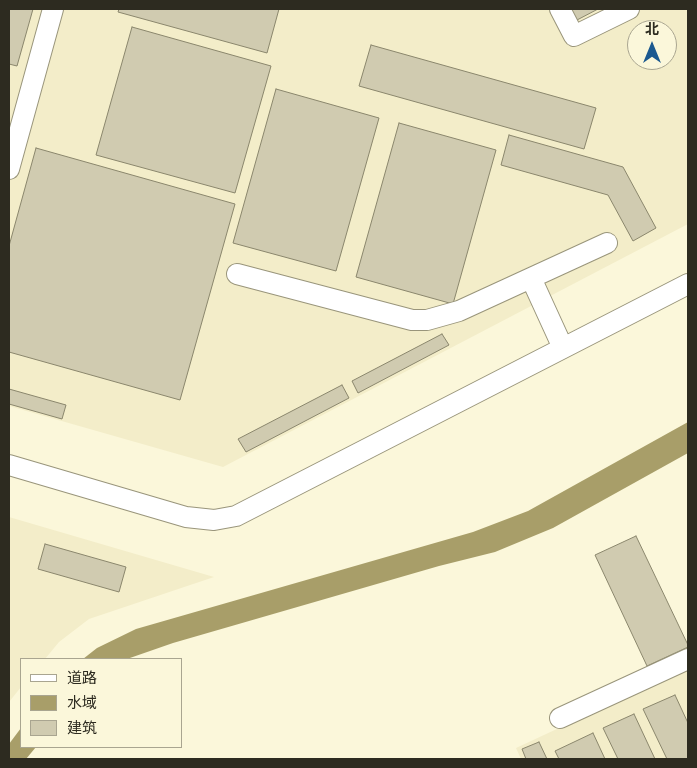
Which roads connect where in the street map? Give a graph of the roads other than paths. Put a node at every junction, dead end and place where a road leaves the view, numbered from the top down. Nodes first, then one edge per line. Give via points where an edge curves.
1 (53, 9) edge
2 (560, 9) edge
3 (629, 9) edge
4 (9, 169) edge
5 (607, 243) dead end
6 (237, 274) dead end
7 (531, 278) junction
8 (688, 284) edge
9 (564, 348) junction
10 (9, 465) edge
11 (688, 659) edge
12 (560, 718) dead end

1 - 4 street
2 - 3 street via 574,36
5 - 7 street
6 - 7 street via 412,320 427,320 459,311
7 - 9 street
8 - 9 street
9 - 10 street via 236,516 214,520 186,516
11 - 12 street

